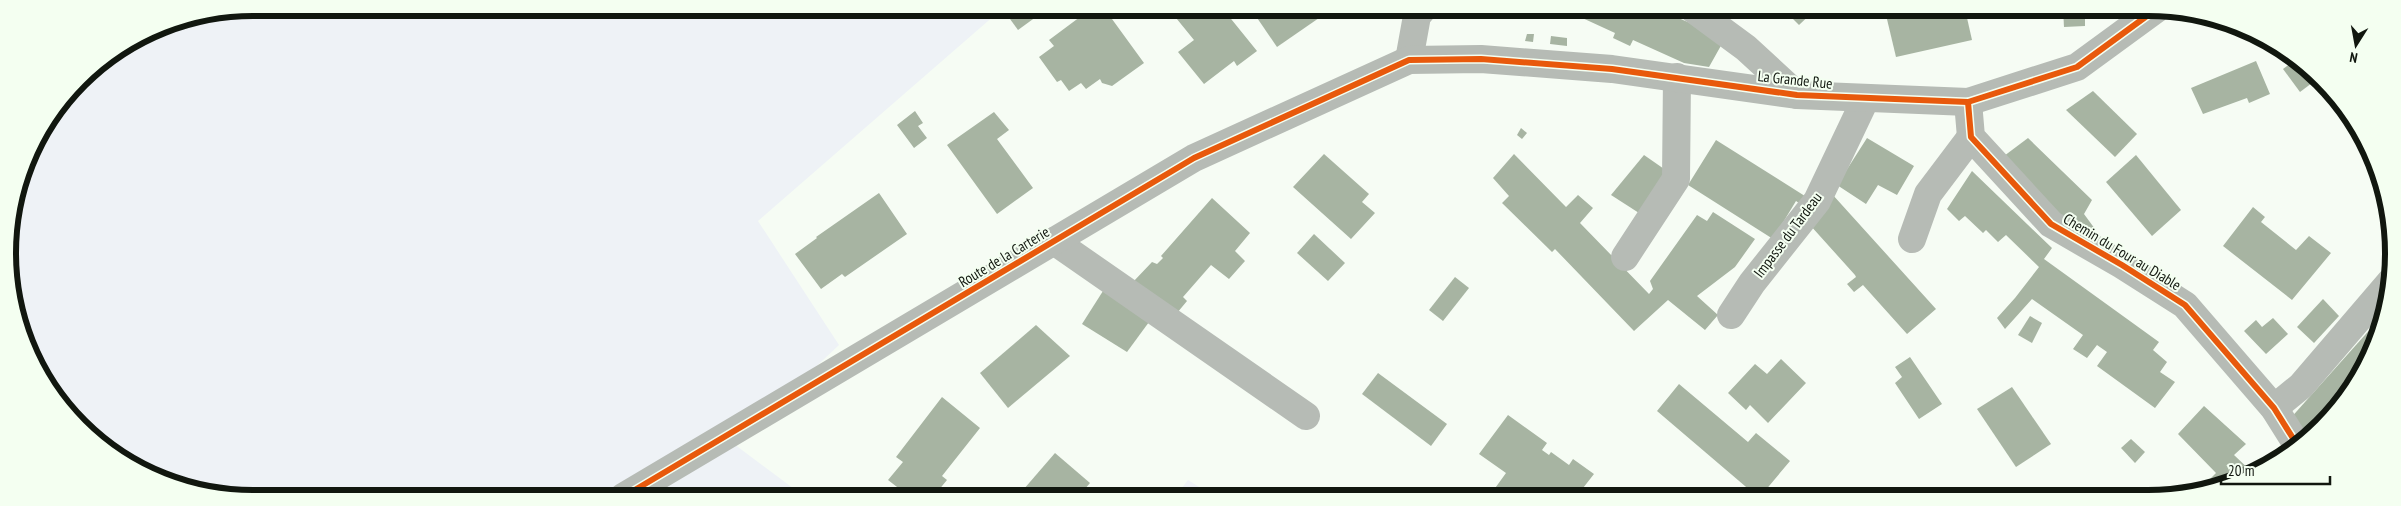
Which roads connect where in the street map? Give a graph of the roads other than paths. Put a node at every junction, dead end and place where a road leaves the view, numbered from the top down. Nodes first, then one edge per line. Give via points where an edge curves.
1 (1417, 16) edge
2 (1702, 16) edge
3 (2146, 16) edge
4 (1409, 60) junction
5 (1677, 77) junction
6 (1798, 95) junction
7 (1866, 98) junction
8 (1968, 102) junction
9 (1971, 137) junction
10 (1912, 239) dead end
11 (1054, 242) junction
12 (1625, 257) dead end
13 (2381, 292) edge
14 (1731, 315) dead end
15 (2274, 408) junction
16 (1306, 416) dead end
17 (2294, 440) edge
18 (635, 490) edge

1 - 4 street
2 - 6 street via 1746,48
3 - 8 street, La Grande Rue via 2076,67
4 - 5 street, La Grande Rue via 1481,59
4 - 11 street, Route de la Carterie via 1194,158
5 - 6 street, La Grande Rue
5 - 12 street via 1676,179
6 - 7 street, La Grande Rue
7 - 8 street, La Grande Rue
7 - 14 street, Impasse du Tardeau via 1817,200
8 - 9 street
9 - 10 street via 1928,194
9 - 15 street, Chemin du Four au Diable via 2051,224 2185,305
11 - 16 street
11 - 18 street, Route de la Carterie
13 - 15 street via 2301,386
15 - 17 street, Chemin du Four au Diable

